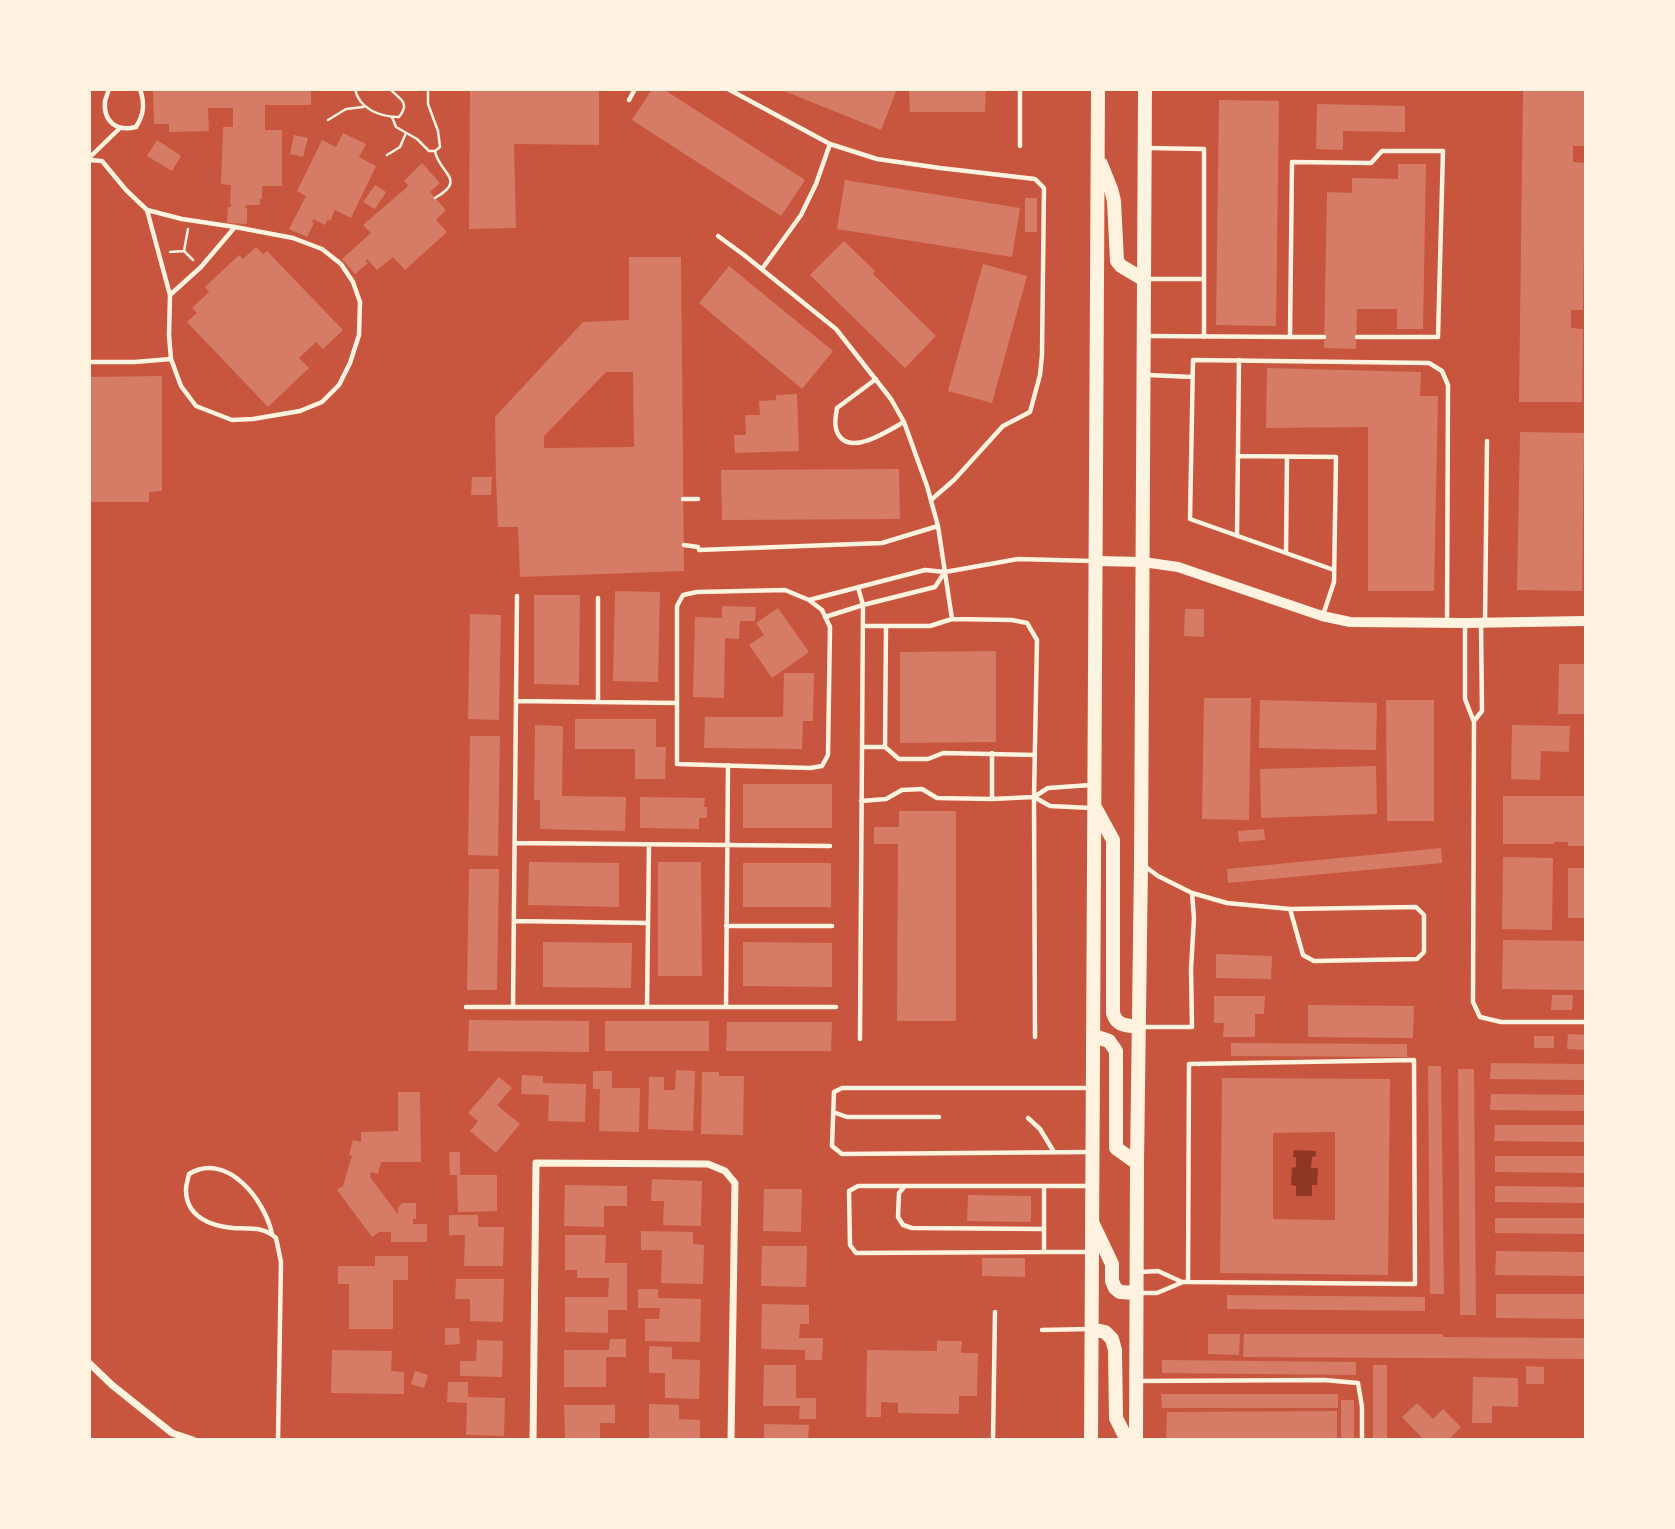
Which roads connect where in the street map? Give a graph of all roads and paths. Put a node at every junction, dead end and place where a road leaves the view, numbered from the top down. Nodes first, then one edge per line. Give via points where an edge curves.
1 (109, 89) edge
2 (140, 89) edge
3 (355, 89) edge
4 (390, 89) edge
5 (428, 89) edge
6 (635, 89) edge
7 (729, 89) edge
8 (1020, 89) edge
9 (1098, 89) edge
10 (1144, 89) edge
11 (629, 100) dead end
12 (365, 106) junction
13 (392, 117) junction
14 (328, 120) dead end
15 (120, 128) junction
16 (406, 134) junction
17 (830, 144) junction
18 (1020, 146) dead end
19 (1144, 148) junction
20 (435, 151) junction
21 (387, 155) dead end
22 (1098, 156) junction
23 (89, 159) edge
24 (435, 198) dead end
25 (146, 210) junction
26 (189, 220) junction
27 (235, 226) junction
28 (718, 236) dead end
29 (201, 267) junction
30 (762, 269) junction
31 (1143, 279) junction
32 (1203, 279) junction
33 (170, 295) junction
34 (1143, 337) junction
35 (1204, 337) junction
36 (1290, 337) junction
37 (1324, 337) dead end
38 (1357, 337) dead end
39 (171, 359) junction
40 (1239, 359) junction
41 (89, 362) edge
42 (1144, 375) junction
43 (1192, 377) junction
44 (876, 379) junction
45 (904, 422) junction
46 (1486, 441) dead end
47 (1238, 456) junction
48 (1287, 457) junction
49 (683, 499) dead end
50 (698, 499) dead end
51 (931, 500) junction
52 (937, 526) junction
53 (1237, 536) junction
54 (684, 545) dead end
55 (1286, 553) junction
56 (1097, 561) junction
57 (1143, 562) junction
58 (1334, 570) junction
59 (945, 572) junction
60 (858, 587) junction
61 (517, 596) dead end
62 (598, 598) dead end
63 (809, 600) junction
64 (863, 605) junction
65 (1322, 616) junction
66 (825, 617) junction
67 (952, 619) junction
68 (1586, 621) edge
69 (1447, 623) junction
70 (1465, 623) junction
71 (1483, 623) junction
72 (863, 626) junction
73 (886, 626) junction
74 (516, 701) junction
75 (598, 702) junction
76 (677, 703) junction
77 (1474, 722) junction
78 (862, 747) junction
79 (885, 747) junction
80 (992, 753) junction
81 (1035, 755) junction
82 (728, 765) junction
83 (1096, 785) junction
84 (1034, 797) junction
85 (992, 799) junction
86 (861, 801) junction
87 (1095, 808) junction
88 (515, 843) junction
89 (649, 845) junction
90 (727, 845) junction
91 (830, 846) dead end
92 (1142, 864) junction
93 (1192, 893) junction
94 (1290, 909) junction
95 (514, 921) junction
96 (648, 923) junction
97 (726, 926) junction
98 (832, 926) dead end
99 (466, 1007) dead end
100 (513, 1007) junction
101 (647, 1007) junction
102 (726, 1007) junction
103 (836, 1007) dead end
104 (1586, 1022) edge
105 (1139, 1027) junction
106 (1094, 1036) junction
107 (1035, 1037) dead end
108 (860, 1039) dead end
109 (1094, 1088) junction
110 (834, 1112) junction
111 (939, 1117) dead end
112 (1028, 1118) dead end
113 (1054, 1152) junction
114 (1094, 1152) junction
115 (1137, 1163) junction
116 (905, 1186) junction
117 (1044, 1186) junction
118 (1093, 1186) junction
119 (1093, 1223) junction
120 (1044, 1228) junction
121 (272, 1234) junction
122 (1044, 1252) junction
123 (1091, 1252) junction
124 (1136, 1272) junction
125 (1186, 1282) junction
126 (1136, 1293) junction
127 (995, 1312) dead end
128 (1091, 1329) junction
129 (1042, 1330) dead end
130 (89, 1363) edge
131 (1136, 1381) junction
132 (193, 1440) edge
133 (278, 1440) edge
134 (533, 1440) edge
135 (731, 1440) edge
136 (993, 1440) edge
137 (1091, 1440) edge
138 (1127, 1440) edge
139 (1136, 1440) edge
140 (1362, 1440) edge

1 - 15 lane via 107,116
2 - 15 lane via 141,118 136,127
3 - 12 path
4 - 13 path via 404,107 399,117
5 - 20 path via 440,147
6 - 11 lane
7 - 17 lane
8 - 18 lane
9 - 22 main road
10 - 19 main road
12 - 13 path
12 - 14 path via 346,109
13 - 16 path
15 - 23 lane
16 - 20 path
16 - 21 path via 400,147
17 - 30 lane via 801,215
17 - 51 lane via 877,159 1035,179 1044,188 1042,355 1030,412 1003,426
19 - 31 main road
19 - 32 lane via 1204,149
20 - 24 path via 451,186
22 - 31 main road via 1114,201 1117,261
22 - 56 main road
23 - 25 lane via 102,162
25 - 26 lane
25 - 33 lane
26 - 27 lane
26 - 29 path via 184,251
27 - 29 lane
27 - 39 lane via 322,249 341,264 360,302 359,335 350,363 339,385 322,402 275,417 232,420 196,405 181,386
28 - 30 lane
29 - 33 lane
30 - 44 lane via 836,329
31 - 32 lane
31 - 34 main road
32 - 35 lane
33 - 39 lane
34 - 35 lane
34 - 42 main road
35 - 36 lane
36 - 37 lane
36 - 38 lane via 1293,162 1371,163 1382,151 1443,151 1438,337
39 - 41 lane
40 - 43 lane via 1193,360
40 - 47 lane
40 - 69 lane via 1429,363 1442,371 1448,385
42 - 43 lane
42 - 57 main road
43 - 53 lane via 1190,519
44 - 45 lane
44 - 45 lane via 837,408 837,435 846,443 861,444
45 - 51 lane
46 - 71 lane
47 - 48 lane
47 - 53 lane
48 - 55 lane
48 - 58 lane via 1335,457
49 - 50 lane
51 - 52 lane
52 - 54 lane via 882,543 699,549
52 - 59 lane
53 - 55 lane
55 - 58 lane
56 - 57 street
56 - 59 lane via 1018,559
56 - 83 main road
57 - 65 street via 1178,567
57 - 92 main road
58 - 65 lane
59 - 60 lane via 925,570
59 - 64 lane via 935,587
59 - 67 lane
60 - 63 lane
60 - 64 lane
61 - 74 lane
62 - 75 lane
63 - 66 lane
63 - 76 lane via 785,590 683,595 677,606
64 - 66 lane
64 - 72 lane
65 - 69 street via 1350,622
66 - 82 lane via 830,627 828,755 822,766
67 - 73 lane via 930,626
67 - 81 lane via 1027,623 1037,640
68 - 71 street
69 - 70 street
70 - 71 street
70 - 77 lane via 1465,699
71 - 77 lane via 1482,711
72 - 73 lane
72 - 78 lane
73 - 79 lane
74 - 75 lane
74 - 88 lane
75 - 76 lane
76 - 82 lane via 677,764
77 - 104 lane via 1473,1002 1480,1017 1501,1022
78 - 79 lane
78 - 86 lane
79 - 80 lane via 899,759
80 - 81 lane
80 - 85 lane
81 - 84 lane
82 - 90 lane
83 - 84 lane via 1048,788
83 - 87 main road
84 - 85 lane
84 - 87 lane via 1050,806
84 - 107 lane
85 - 86 lane via 937,797 922,789
86 - 108 lane
87 - 105 main road via 1113,840 1113,1013 1118,1023
87 - 106 main road
88 - 89 lane
88 - 95 lane
89 - 90 lane
89 - 96 lane
90 - 91 lane
90 - 97 lane
92 - 93 lane
92 - 105 main road
93 - 94 lane via 1227,903
93 - 105 lane via 1192,1027
94 - 94 lane via 1416,907 1424,915 1424,952 1417,959 1314,961 1303,955
95 - 96 lane
95 - 100 lane
96 - 101 lane
97 - 98 lane
97 - 102 lane
99 - 100 lane
100 - 101 lane
101 - 102 lane
102 - 103 lane
105 - 115 main road
106 - 109 main road
106 - 115 main road via 1109,1041 1116,1051 1116,1148
109 - 110 lane via 842,1088 834,1092
109 - 114 main road
110 - 111 lane via 847,1117
110 - 113 lane via 832,1146 842,1154
112 - 113 lane
113 - 114 lane
114 - 118 main road
115 - 124 main road
116 - 117 lane
116 - 120 lane via 899,1193 898,1217 912,1228
116 - 122 lane via 858,1186 849,1191 850,1245 856,1253
117 - 118 lane
117 - 120 lane
118 - 119 main road
119 - 123 main road
119 - 126 main road via 1112,1264 1115,1288
120 - 122 lane
121 - 121 lane via 252,1227 215,1225 200,1218 189,1208 189,1174 212,1166 230,1172 261,1205
121 - 133 lane via 281,1262
122 - 123 lane
123 - 128 main road
124 - 125 lane via 1158,1271
124 - 126 main road
125 - 125 lane via 1189,1064 1414,1060 1415,1284
125 - 126 lane via 1157,1293
126 - 131 main road
127 - 136 lane
128 - 129 lane
128 - 137 main road
128 - 138 main road via 1112,1339 1116,1419
130 - 132 street via 172,1433
131 - 139 main road
131 - 140 lane via 1358,1383
134 - 135 street via 536,1163 549,1163 708,1164 725,1171 735,1183

